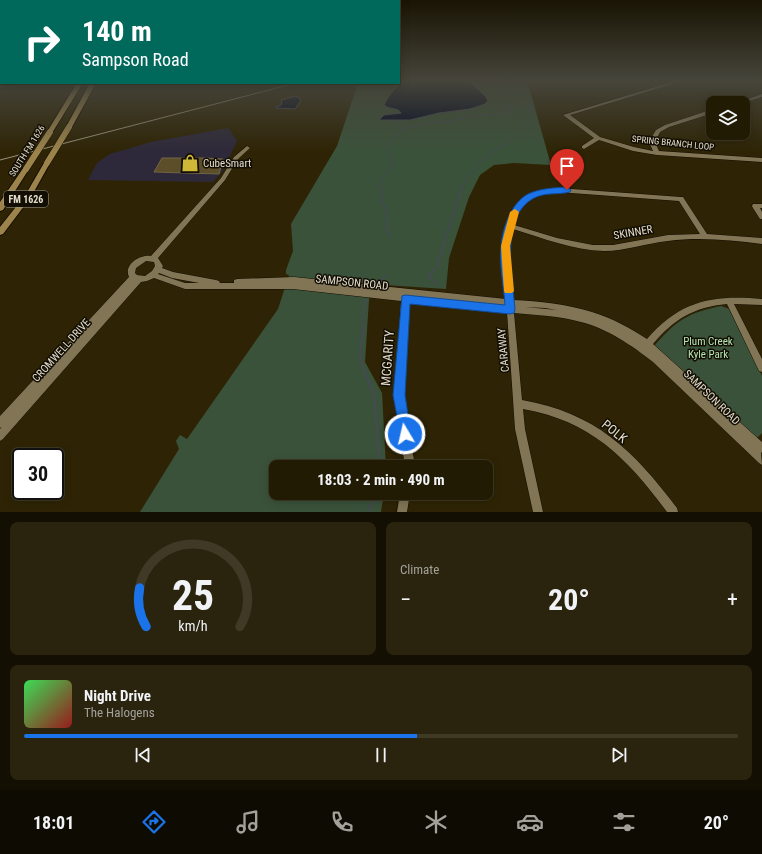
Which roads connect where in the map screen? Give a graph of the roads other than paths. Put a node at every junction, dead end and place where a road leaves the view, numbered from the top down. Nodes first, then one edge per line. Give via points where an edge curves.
1 (67, 104) edge
2 (81, 104) edge
3 (604, 104) edge
4 (706, 113) edge
5 (598, 138) junction
6 (584, 147) dead end
7 (247, 148) dead end
8 (657, 152) junction
9 (762, 160) edge
10 (762, 206) edge
11 (0, 208) edge
12 (762, 217) edge
13 (510, 226) junction
14 (0, 232) edge
15 (705, 237) junction
16 (762, 241) edge
17 (154, 258) junction
18 (156, 272) junction
19 (136, 278) junction
20 (405, 295) junction
21 (729, 301) junction
22 (762, 302) edge
23 (510, 306) junction
24 (646, 346) junction
25 (762, 368) edge
26 (518, 404) junction
27 (0, 423) edge
28 (0, 436) edge
29 (759, 446) edge
30 (410, 460) edge
31 (762, 460) edge
32 (404, 500) edge
33 (402, 512) edge
34 (538, 512) edge
35 (674, 512) edge

1 - 11 main road, SOUTH FM 1626 / FM 1626, bridge
2 - 14 main road, FM 1626, bridge via 29,195
3 - 5 street, SPRING BRANCH LOOP via 566,115
4 - 8 street via 658,131 652,142
5 - 6 street
5 - 8 street, SPRING BRANCH LOOP via 633,149
7 - 17 street
8 - 9 street, SPRING BRANCH LOOP
10 - 12 street via 755,206
13 - 15 street, SKINNER via 586,247 606,248 668,238
13 - 15 street, CARAWAY via 513,214 532,196 567,190 681,199
13 - 23 street, CARAWAY via 505,246
15 - 16 street, SKINNER
17 - 18 street via 159,262
17 - 19 street via 137,262 131,274
18 - 19 street via 146,279
18 - 20 street, SAMPSON ROAD via 185,286 293,286
19 - 27 street, CROMWELL DRIVE
19 - 28 street, CROMWELL DRIVE
20 - 23 street, SAMPSON ROAD
20 - 30 street, MCGARITY via 399,395
21 - 22 street
21 - 24 street via 709,302 686,310 669,322
21 - 25 street
23 - 24 street, SAMPSON ROAD via 583,319
23 - 26 street, CARAWAY
24 - 29 street, SAMPSON ROAD via 656,359
26 - 34 street, CARAWAY via 520,429
26 - 35 street, POLK via 562,414 591,428 628,459
29 - 31 street, SAMPSON ROAD
32 - 33 street

